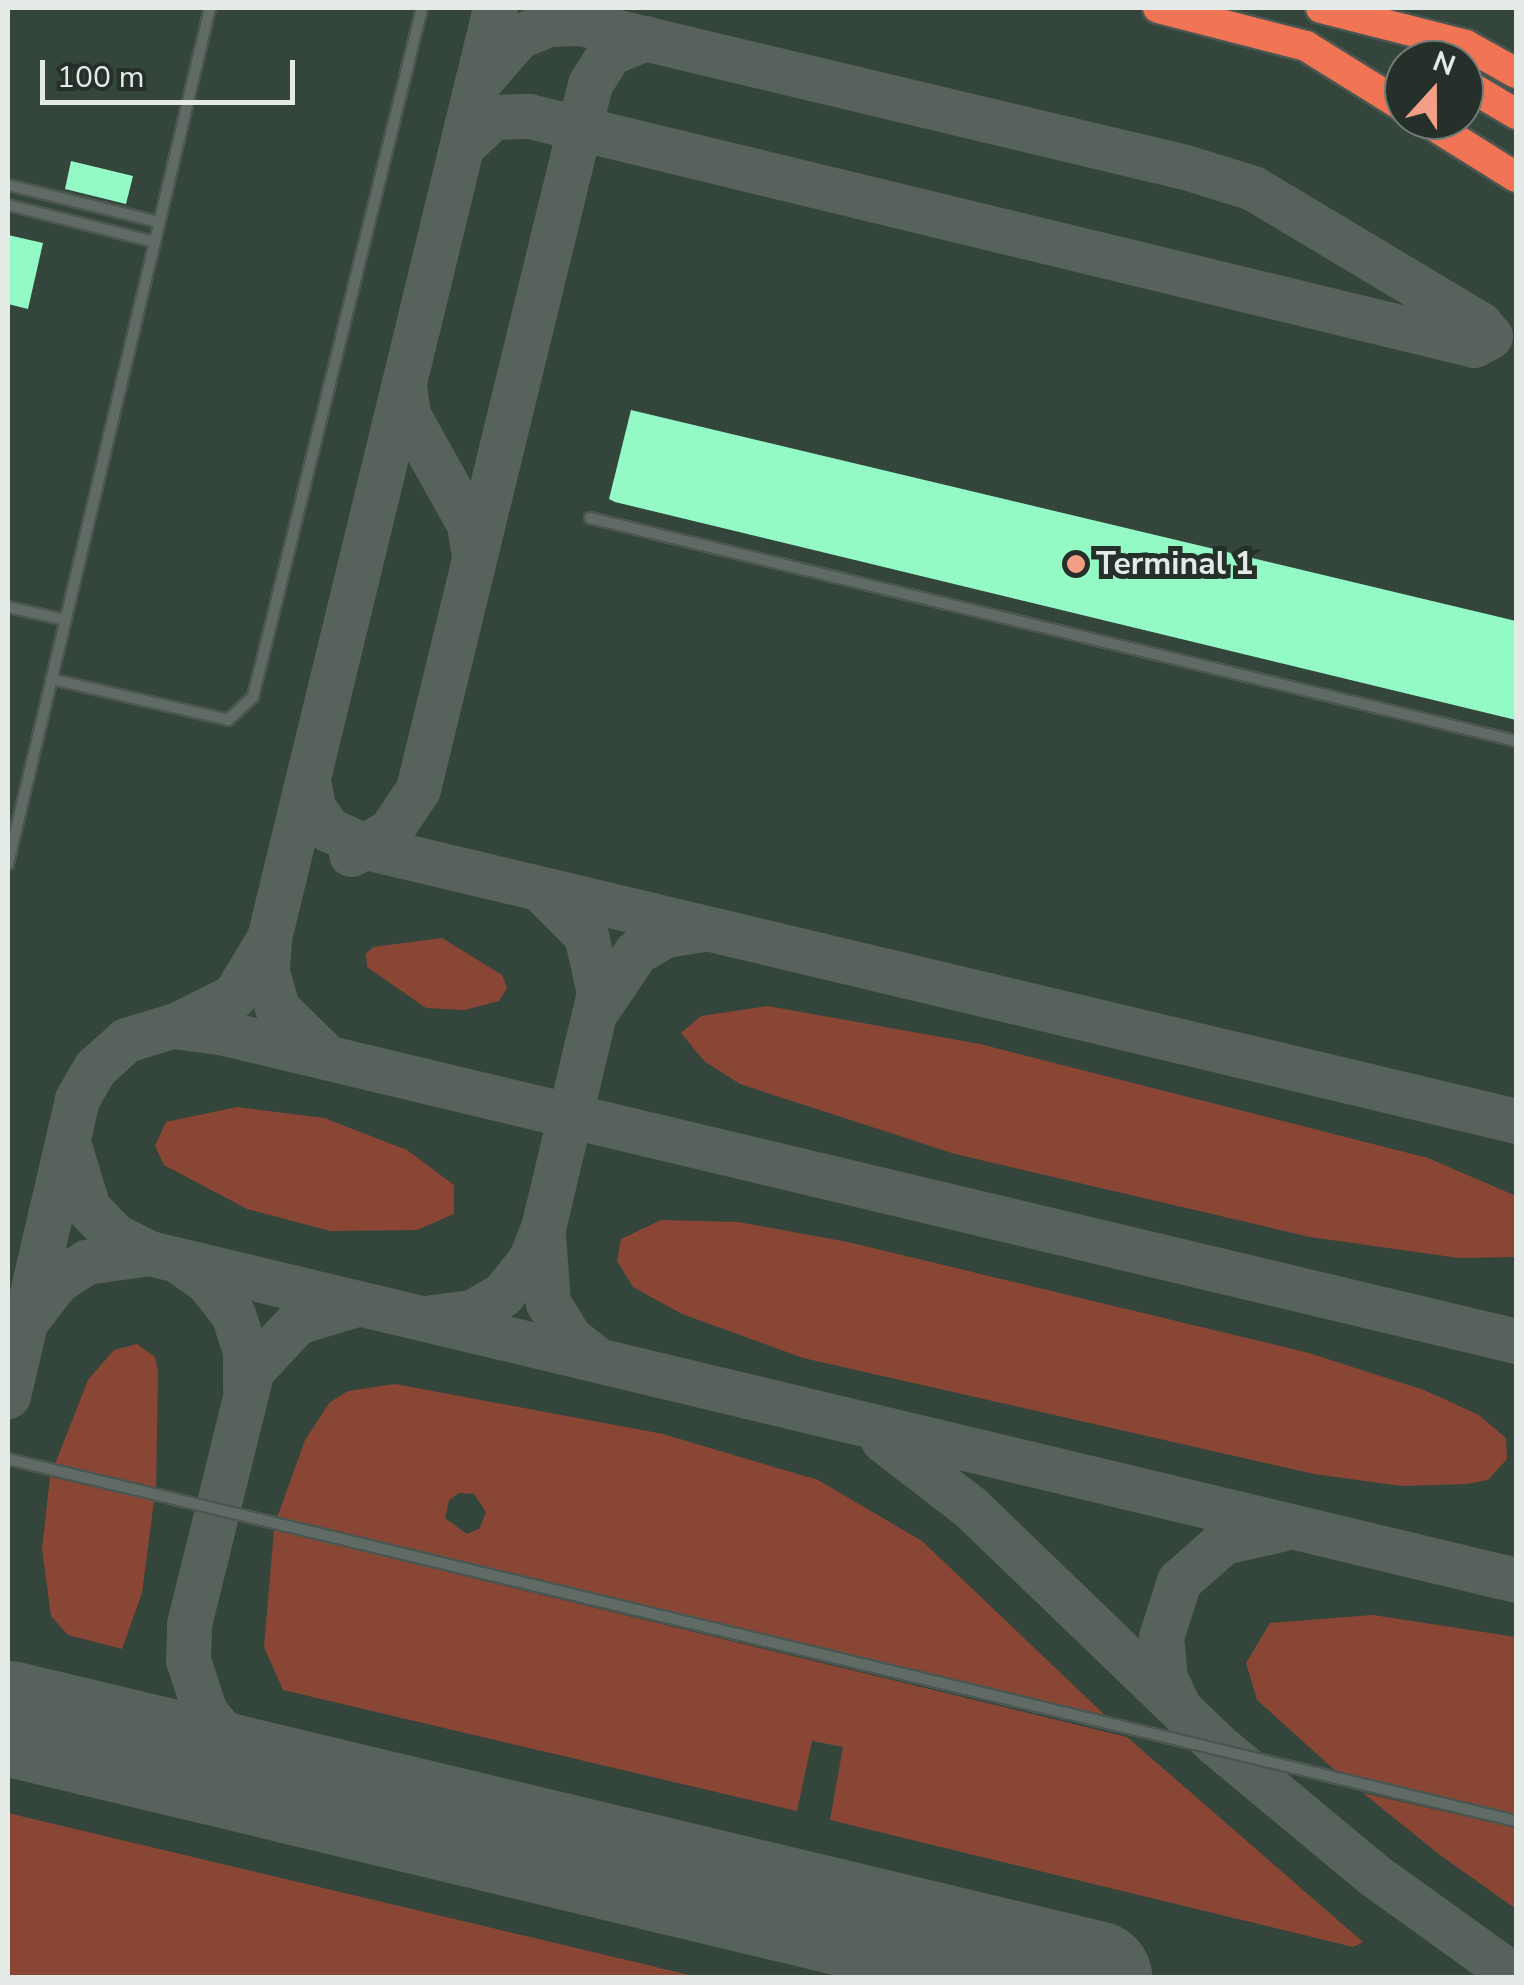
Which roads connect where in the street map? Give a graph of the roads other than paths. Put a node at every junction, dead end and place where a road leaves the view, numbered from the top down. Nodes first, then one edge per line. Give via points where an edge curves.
1 (210, 8) edge
2 (422, 8) edge
3 (1158, 8) edge
4 (1321, 8) edge
5 (1418, 30) junction
6 (1424, 40) edge
7 (1516, 73) edge
8 (1384, 94) edge
9 (1484, 95) edge
10 (1516, 114) edge
11 (1457, 140) edge
12 (1516, 177) edge
13 (8, 186) edge
14 (8, 205) edge
15 (160, 222) junction
16 (154, 242) junction
17 (590, 518) dead end
18 (8, 606) edge
19 (65, 620) junction
20 (51, 679) junction
21 (1516, 742) edge
22 (8, 864) edge
23 (8, 1459) edge
24 (1516, 1822) edge

1 - 15 lane
2 - 20 lane via 253,697 228,720
3 - 8 highway via 1288,39
4 - 5 highway
5 - 6 highway
5 - 7 highway via 1466,44
9 - 10 highway
11 - 12 highway
13 - 15 lane
14 - 16 lane
15 - 16 lane
16 - 19 lane
17 - 21 lane
18 - 19 lane
19 - 20 lane
20 - 22 lane
23 - 24 lane

